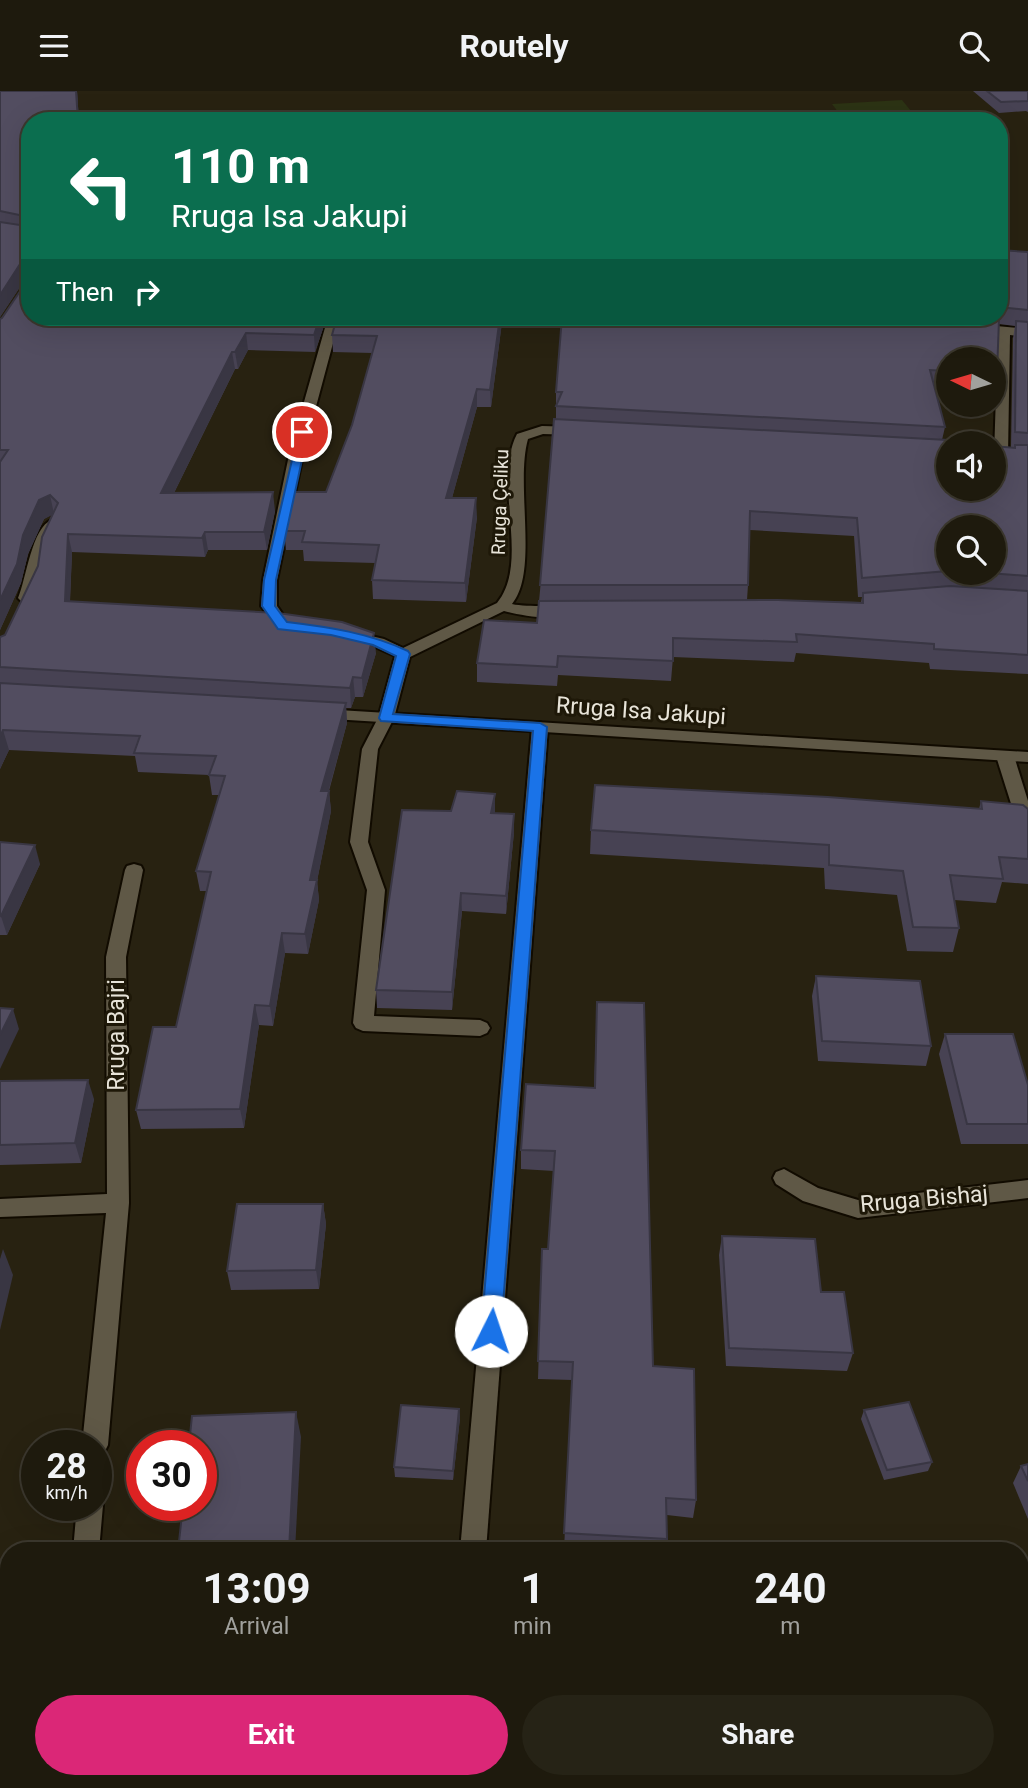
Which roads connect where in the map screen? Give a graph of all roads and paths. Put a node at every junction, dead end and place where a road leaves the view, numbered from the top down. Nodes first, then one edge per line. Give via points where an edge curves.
1 (332, 326) edge
2 (964, 327) edge
3 (1004, 331) junction
4 (1028, 333) edge
5 (596, 431) edge
6 (1003, 431) edge
7 (54, 520) edge
8 (502, 606) junction
9 (21, 608) edge
10 (579, 612) edge
11 (307, 628) edge
12 (331, 631) edge
13 (403, 654) junction
14 (303, 713) edge
15 (386, 718) junction
16 (540, 727) junction
17 (1005, 755) junction
18 (1028, 757) edge
19 (1028, 829) edge
20 (134, 870) dead end
21 (480, 1028) dead end
22 (783, 1178) dead end
23 (1028, 1189) edge
24 (118, 1203) junction
25 (0, 1208) edge
26 (96, 1430) edge
27 (89, 1521) edge
28 (87, 1542) edge
29 (474, 1542) edge

1 - 11 street via 296,455 270,580 269,606 283,626
2 - 3 street
3 - 4 street
3 - 6 street
5 - 8 street, Rruga Çeliku via 542,430 522,437 515,487 519,551 512,594
7 - 9 street via 37,555 32,584
8 - 10 street via 525,612
8 - 13 street
12 - 13 street via 377,642
13 - 15 street
14 - 15 street, Rruga Isa Jakupi
15 - 16 street, Rruga Isa Jakupi
15 - 21 street via 370,749 359,842 376,890 362,1023
16 - 17 street, Rruga Isa Jakupi
16 - 29 street
17 - 18 street, Rruga Isa Jakupi
17 - 19 street
20 - 24 street, Rruga Bajri via 116,957
22 - 23 street, Rruga Bishaj via 811,1195 858,1209
24 - 25 street
24 - 26 street, Rruga Bajri
27 - 28 street

